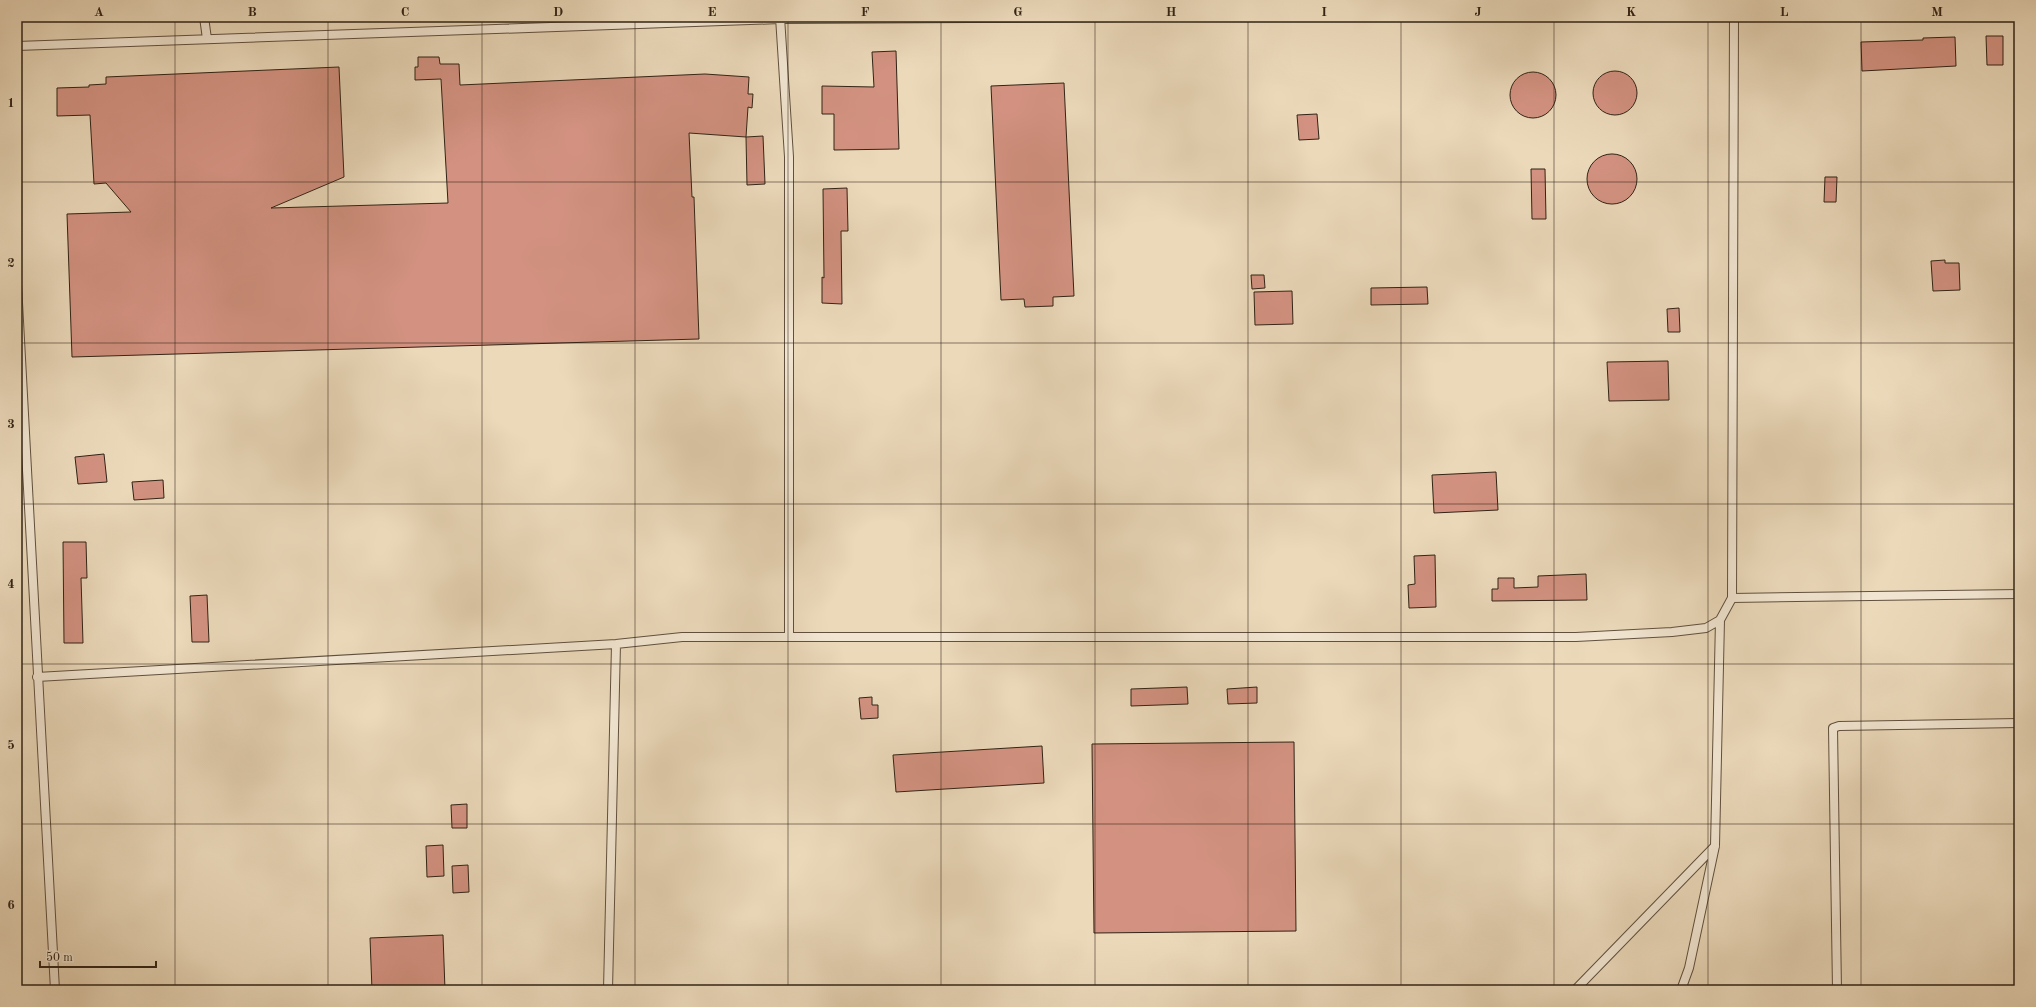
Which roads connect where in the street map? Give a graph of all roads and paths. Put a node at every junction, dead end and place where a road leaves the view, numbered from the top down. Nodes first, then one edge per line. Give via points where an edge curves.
1 (204, 17) edge
2 (1138, 17) edge
3 (1734, 17) edge
4 (780, 18) edge
5 (207, 39) junction
6 (17, 46) edge
7 (17, 284) edge
8 (2019, 594) edge
9 (1732, 598) junction
10 (1720, 620) junction
11 (789, 637) junction
12 (616, 644) junction
13 (37, 677) junction
14 (2019, 723) edge
15 (1715, 846) junction
16 (55, 990) edge
17 (608, 990) edge
18 (1575, 990) edge
19 (1682, 990) edge
20 (1837, 990) edge

1 - 5 lane
2 - 4 lane
3 - 9 lane
4 - 5 lane
4 - 11 lane via 789,157
5 - 6 lane
7 - 13 lane
8 - 9 lane
9 - 10 lane
10 - 11 lane via 1706,628 1686,631 1576,638
10 - 15 lane
11 - 12 lane via 682,637
12 - 13 lane
12 - 17 lane
13 - 16 lane
14 - 20 lane via 1833,728
15 - 18 lane
15 - 19 lane

